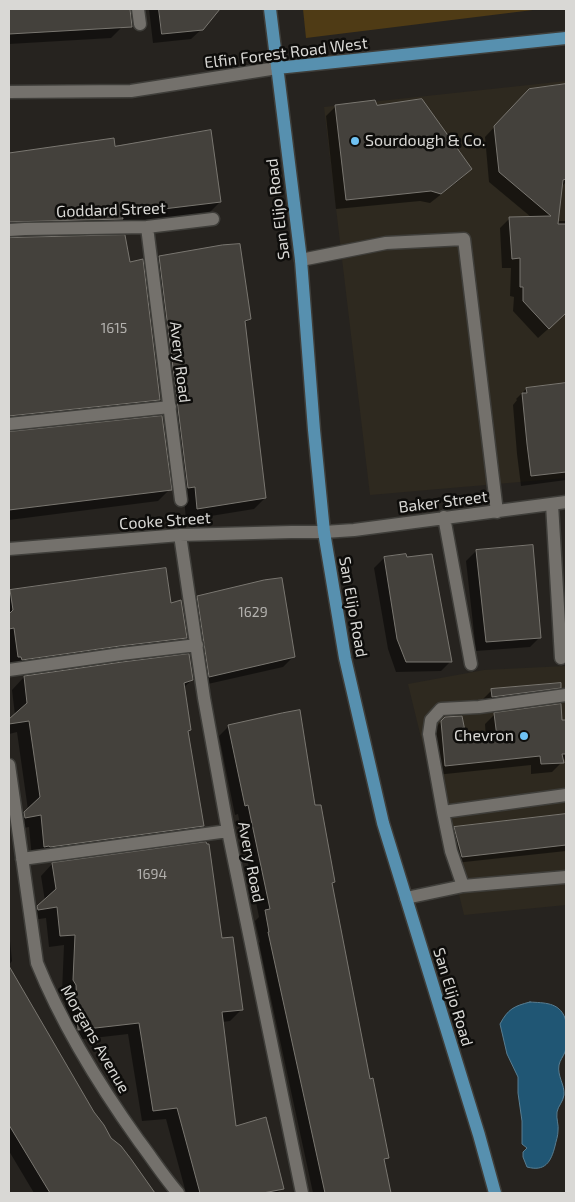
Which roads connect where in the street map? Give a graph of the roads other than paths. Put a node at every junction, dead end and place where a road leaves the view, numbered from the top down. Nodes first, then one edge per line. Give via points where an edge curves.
1 (138, 9) edge
2 (270, 9) edge
3 (140, 24) dead end
4 (566, 38) edge
5 (277, 68) junction
6 (9, 92) edge
7 (213, 219) dead end
8 (147, 227) junction
9 (9, 230) edge
10 (301, 260) junction
11 (170, 407) junction
12 (9, 424) edge
13 (181, 500) dead end
14 (566, 502) edge
15 (552, 504) junction
16 (496, 512) junction
17 (444, 517) junction
18 (324, 532) junction
19 (180, 535) junction
20 (9, 549) edge
21 (197, 645) junction
22 (561, 658) dead end
23 (471, 664) dead end
24 (9, 670) edge
25 (566, 695) edge
26 (9, 764) edge
27 (566, 795) edge
28 (443, 812) junction
29 (228, 831) junction
30 (22, 859) junction
31 (566, 877) edge
32 (462, 886) junction
33 (406, 898) junction
34 (178, 1193) edge
35 (302, 1193) edge
36 (495, 1193) edge

1 - 3 street
2 - 5 main road, San Elijo Road
4 - 5 main road, Elfin Forest Road West
5 - 6 street, Elfin Forest Road West via 131,91
5 - 10 main road, San Elijo Road
7 - 8 street, Goddard Street
8 - 9 street, Goddard Street
8 - 11 street, Avery Road
10 - 16 street via 386,243 464,239
10 - 18 main road, San Elijo Road
11 - 12 street
11 - 13 street, Avery Road
14 - 15 street, Baker Street
15 - 16 street, Baker Street
15 - 22 street
16 - 17 street, Baker Street
17 - 18 street, Baker Street
17 - 23 street
18 - 19 street, Cooke Street
18 - 33 main road, San Elijo Road via 345,658 383,822
19 - 20 street, Cooke Street
19 - 21 street, Avery Road
21 - 24 street
21 - 29 street, Avery Road
25 - 28 street via 441,709 431,720 429,734
26 - 30 street, Morgans Avenue
27 - 28 street
28 - 32 street
29 - 30 street
29 - 35 street, Avery Road
30 - 34 street, Morgans Avenue via 37,963 48,990 72,1039
31 - 32 street
32 - 33 street
33 - 36 main road, San Elijo Road

